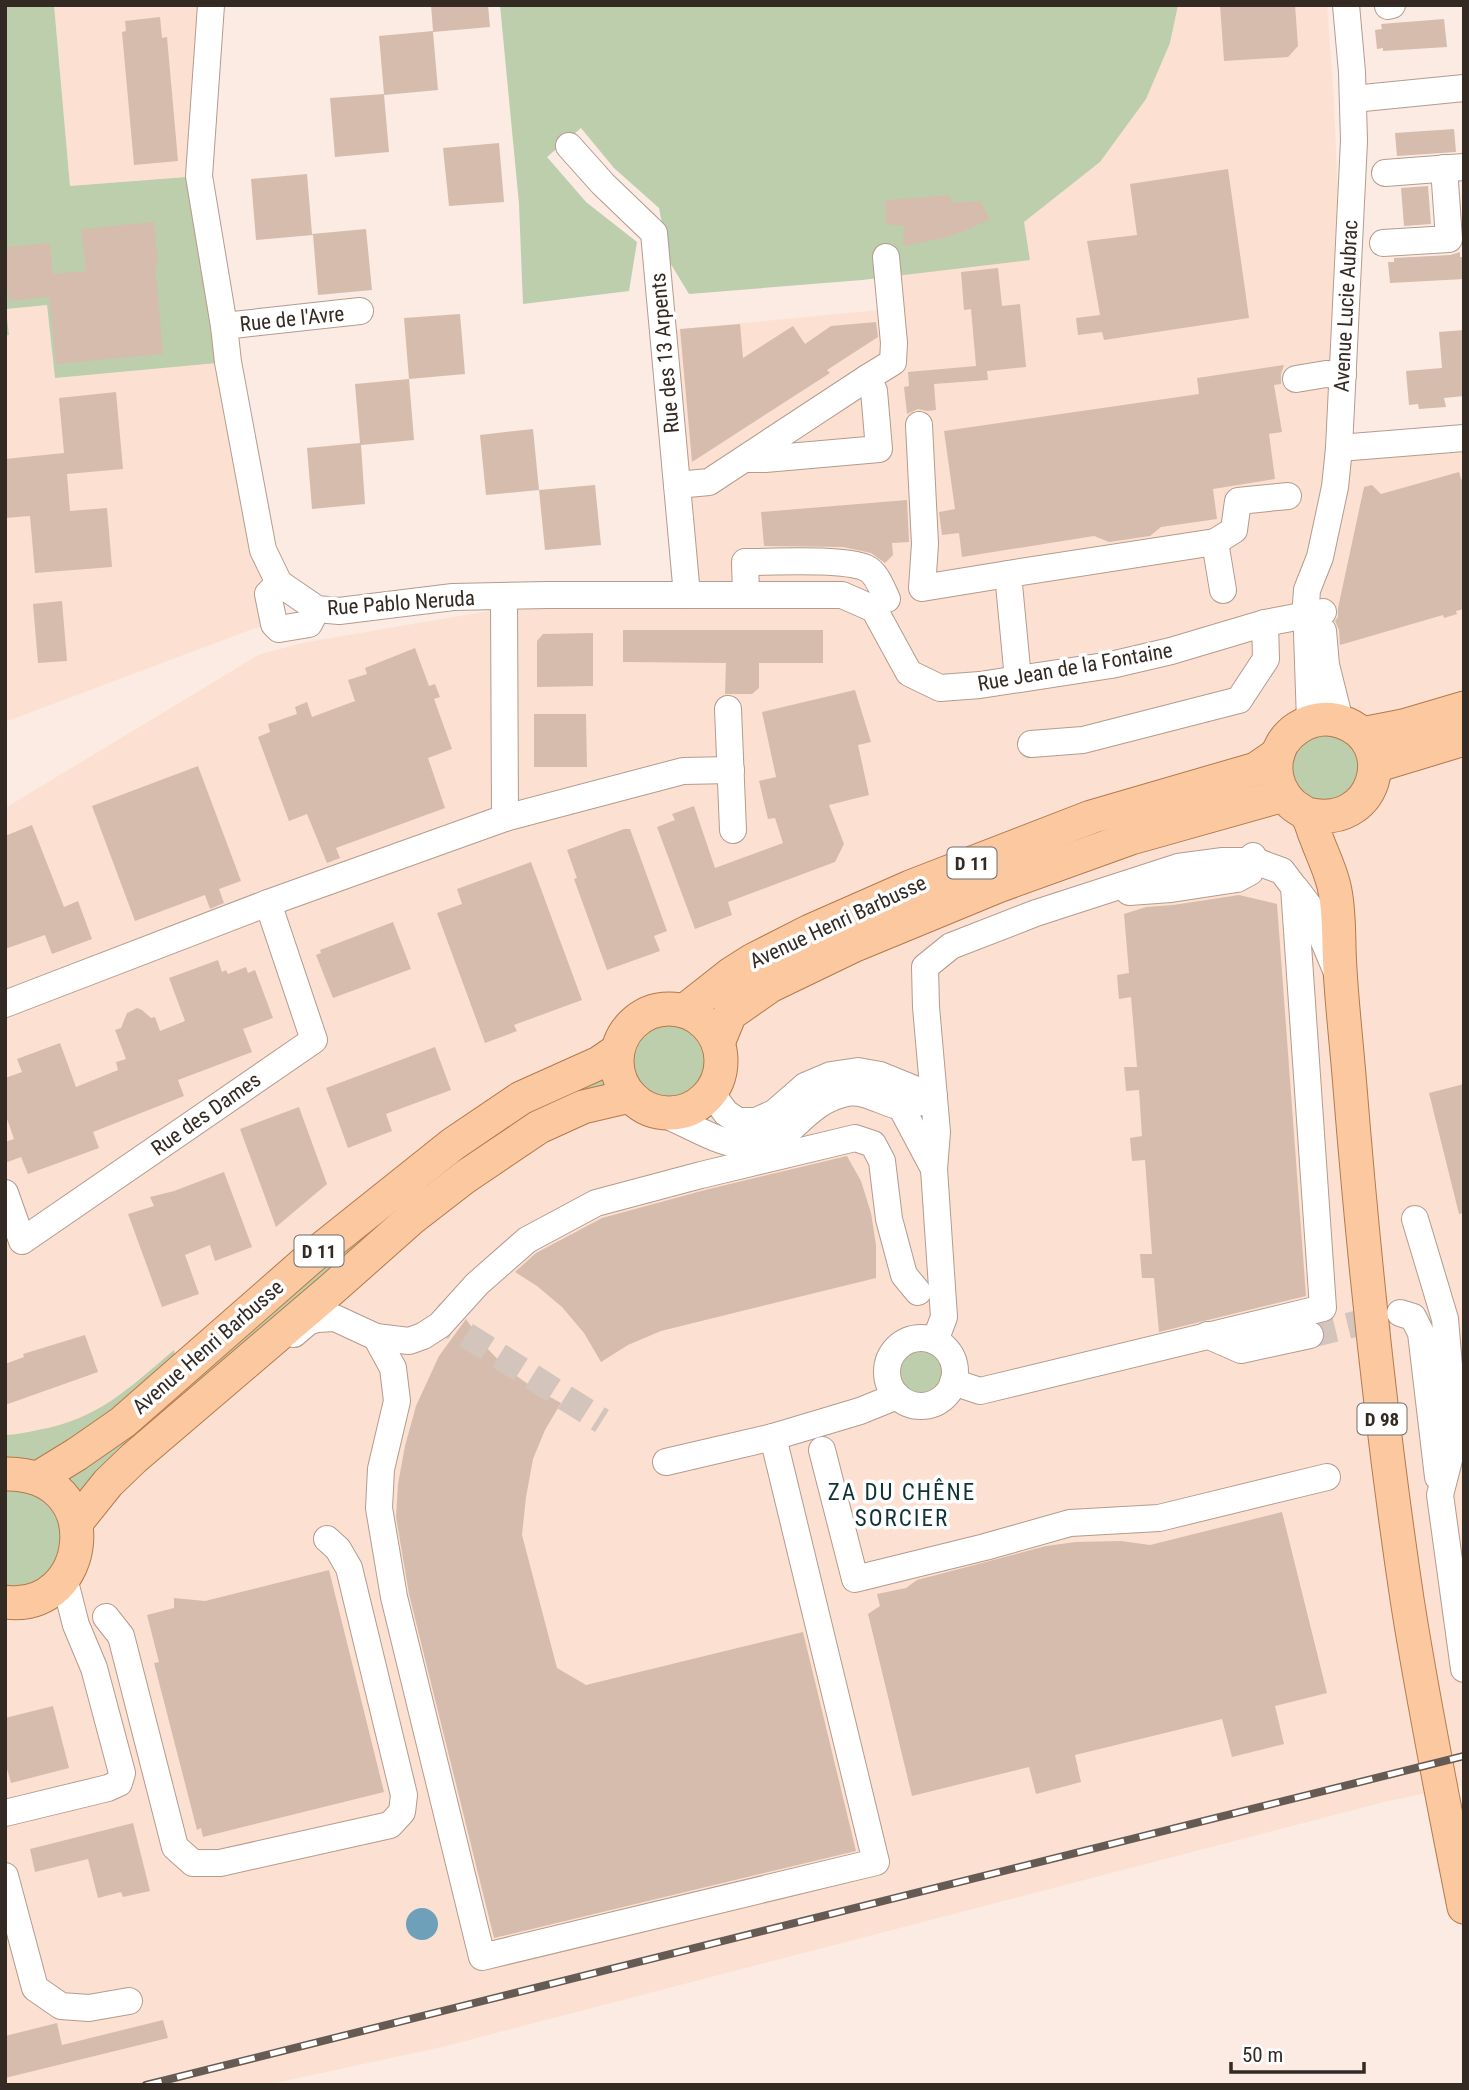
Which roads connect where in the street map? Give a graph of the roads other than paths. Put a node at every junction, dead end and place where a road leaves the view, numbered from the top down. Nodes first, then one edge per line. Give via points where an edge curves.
1 (211, 5) edge
2 (1346, 5) edge
3 (1464, 88) edge
4 (1353, 99) junction
5 (569, 146) dead end
6 (1454, 167) edge
7 (1385, 173) dead end
8 (1384, 243) dead end
9 (886, 257) dead end
10 (360, 312) dead end
11 (224, 326) junction
12 (1343, 375) junction
13 (867, 378) junction
14 (1296, 379) dead end
15 (919, 425) dead end
16 (1464, 438) edge
17 (1339, 448) junction
18 (745, 458) junction
19 (677, 485) junction
20 (1335, 487) junction
21 (1288, 496) dead end
22 (1214, 542) junction
23 (1008, 574) junction
24 (279, 583) junction
25 (1223, 590) dead end
26 (746, 594) junction
27 (687, 595) junction
28 (504, 597) junction
29 (887, 599) dead end
30 (317, 609) junction
31 (1312, 610) junction
32 (1271, 622) junction
33 (1308, 661) junction
34 (909, 673) joint
35 (1018, 680) junction
36 (1464, 708) edge
37 (728, 709) dead end
38 (1337, 725) junction
39 (1464, 739) edge
40 (1031, 744) dead end
41 (1278, 754) junction
42 (1375, 766) junction
43 (731, 771) junction
44 (1295, 804) junction
45 (1346, 813) junction
46 (505, 818) junction
47 (733, 830) dead end
48 (1253, 862) junction
49 (1282, 871) junction
50 (1335, 889) junction
51 (1109, 890) dead end
52 (268, 904) junction
53 (1340, 981) junction
54 (5, 1004) edge
55 (684, 1011) junction
56 (718, 1043) junction
57 (618, 1050) junction
58 (711, 1093) junction
59 (630, 1096) junction
60 (934, 1097) junction
61 (901, 1107) junction
62 (661, 1113) junction
63 (934, 1169) junction
64 (5, 1193) edge
65 (1415, 1219) dead end
66 (918, 1292) dead end
67 (334, 1303) junction
68 (1400, 1312) dead end
69 (1207, 1335) junction
70 (1310, 1335) tunnel mouth
71 (376, 1337) junction
72 (935, 1341) junction
73 (953, 1382) junction
74 (897, 1396) junction
75 (773, 1437) junction
76 (822, 1450) dead end
77 (666, 1462) dead end
78 (5, 1474) edge
79 (1327, 1477) dead end
80 (38, 1478) junction
81 (1440, 1495) junction
82 (76, 1524) junction
83 (327, 1539) dead end
84 (64, 1578) junction
85 (18, 1601) edge
86 (106, 1617) dead end
87 (76, 1625) junction
88 (1464, 1669) edge
89 (5, 1814) edge
90 (5, 1876) edge
91 (1464, 1907) edge
92 (129, 2001) dead end

1 - 11 street, Rue Pablo Neruda via 199,176
2 - 4 street, Avenue Lucie Aubrac
3 - 4 street
4 - 12 street, Avenue Lucie Aubrac
5 - 19 street, Rue des 13 Arpents via 654,233
6 - 7 street
6 - 8 street via 1450,239
9 - 13 street via 893,362
10 - 11 street, Rue de l'Avre
11 - 24 street, Rue Pablo Neruda via 263,550
12 - 14 street
12 - 17 street, Avenue Lucie Aubrac
13 - 18 street
13 - 18 street via 874,391 879,449
15 - 23 street via 925,544 922,588
16 - 17 street
17 - 20 street, Avenue Lucie Aubrac
18 - 19 street via 709,482
19 - 27 street, Rue des 13 Arpents
20 - 31 street, Avenue Lucie Aubrac via 1320,557 1307,590
20 - 31 street, Avenue Lucie Aubrac via 1338,532 1326,580
21 - 22 street via 1238,501 1234,530
22 - 23 street
22 - 25 street
23 - 35 street
24 - 30 street, Rue Pablo Neruda
24 - 30 street via 268,594 279,629 309,624
26 - 27 street, Rue Pablo Neruda
26 - 29 street via 746,562 838,563 866,568
26 - 34 street, Rue Pablo Neruda via 842,594 874,609
27 - 28 street, Rue Pablo Neruda
28 - 30 street, Rue Pablo Neruda
28 - 46 street
31 - 32 street, Rue Jean de la Fontaine via 1291,605
31 - 33 street, Avenue Lucie Aubrac
31 - 38 street, Avenue Lucie Aubrac
32 - 33 street via 1295,634
32 - 35 street, Rue Jean de la Fontaine via 1135,660
32 - 40 street via 1266,659 1239,700 1083,740
33 - 38 street, Avenue Lucie Aubrac
34 - 35 street, Rue Jean de la Fontaine via 940,688
36 - 38 main road via 1403,726
37 - 43 street
38 - 41 main road via 1297,727
38 - 42 main road via 1369,744
39 - 42 main road
41 - 44 main road via 1278,781
41 - 55 main road, Avenue Henri Barbusse / D 11 via 1256,769 1055,830 810,931 752,960
42 - 45 main road via 1368,794
43 - 46 street via 683,771
43 - 47 street
44 - 45 main road via 1320,817
44 - 50 main road, D 98
44 - 56 main road, Avenue Henri Barbusse / D 11 via 1131,838 855,945 770,986 730,1014
45 - 50 main road, D 98 via 1342,867
46 - 52 street
48 - 49 street
48 - 51 street via 1250,872 1237,879 1136,892
48 - 60 street via 1223,860 1178,867 951,946 925,967
49 - 53 street via 1309,906
49 - 69 street via 1294,887 1323,1308
50 - 53 main road, D 98
52 - 54 street
52 - 64 street, Rue des Dames via 314,1040 22,1241
53 - 91 main road, D 98 via 1385,1439 1410,1617
55 - 56 main road via 710,1029
55 - 57 main road via 653,1011 640,1018 628,1029
56 - 58 main road via 719,1077
57 - 59 main road via 618,1071
57 - 80 main road, Avenue Henri Barbusse / D 11 via 521,1098 453,1144 309,1259 122,1422
58 - 60 street via 738,1121 755,1121 774,1113 804,1086 858,1071 880,1074
58 - 62 main road via 689,1110
59 - 62 main road
59 - 67 main road, Avenue Henri Barbusse / D 11 via 583,1107 540,1127 465,1177 412,1218
60 - 61 street
60 - 63 street
61 - 62 street via 850,1093 813,1108 786,1134 761,1145 737,1146
61 - 63 street
63 - 72 street via 944,1317
65 - 81 street via 1445,1320 1455,1436
66 - 71 street via 904,1275 889,1219 882,1161 873,1144 855,1138 597,1203 527,1240 423,1336 409,1341
67 - 71 street
67 - 82 main road, Avenue Henri Barbusse / D 11 via 134,1458
68 - 81 street via 1413,1317 1421,1333
69 - 70 street via 1241,1350
69 - 73 street via 980,1391
71 - 75 street via 393,1368 397,1401 381,1469 379,1508 385,1547 482,1957 876,1862
72 - 73 street via 950,1354
72 - 74 street via 915,1338 896,1348 887,1367 890,1387
73 - 74 street via 945,1396 929,1405 910,1404
74 - 75 street
75 - 77 street
76 - 79 street via 855,1578 1070,1524 1159,1518
78 - 80 main road
80 - 82 main road via 57,1490
81 - 88 street
82 - 84 main road via 74,1562
83 - 86 street via 349,1568 404,1795 402,1812 390,1825 220,1863 192,1863 175,1847 121,1636
84 - 85 main road via 49,1592
84 - 87 street
85 - 87 street
87 - 89 street via 94,1668 122,1773 119,1783
90 - 92 street via 35,1988 61,2006 89,2008

